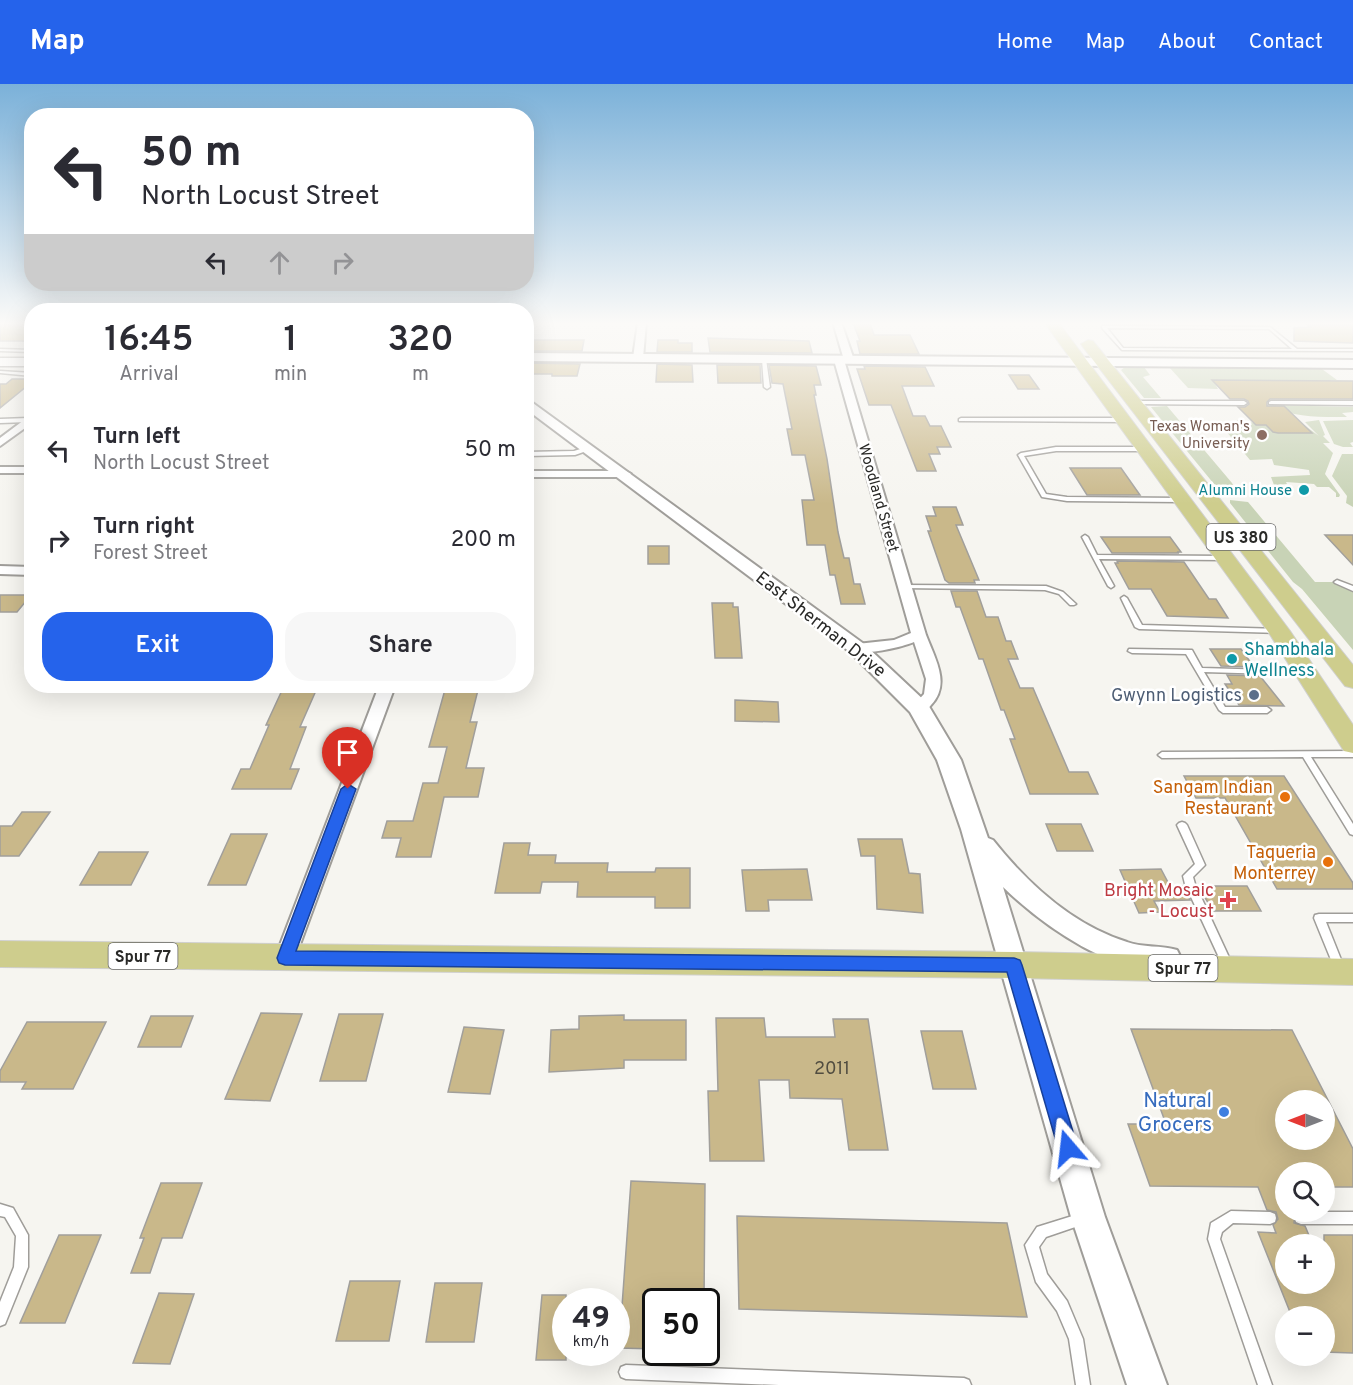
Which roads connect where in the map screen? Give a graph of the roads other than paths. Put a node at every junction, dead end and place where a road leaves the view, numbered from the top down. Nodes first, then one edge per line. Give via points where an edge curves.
1 (767, 383) edge
2 (850, 383) edge
3 (1097, 383) edge
4 (1120, 383) edge
5 (767, 387) dead end
6 (1136, 403) junction
7 (1244, 403) dead end
8 (1271, 403) dead end
9 (1353, 403) edge
10 (534, 408) edge
11 (24, 419) edge
12 (961, 420) dead end
13 (1124, 420) junction
14 (0, 421) edge
15 (24, 423) edge
16 (0, 443) edge
17 (590, 448) junction
18 (1145, 449) junction
19 (534, 454) edge
20 (0, 470) edge
21 (24, 470) edge
22 (534, 474) edge
23 (625, 474) junction
24 (1181, 500) junction
25 (1085, 537) dead end
26 (1095, 557) junction
27 (1224, 558) junction
28 (0, 570) edge
29 (24, 571) edge
30 (1337, 582) dead end
31 (1111, 586) dead end
32 (905, 587) junction
33 (1353, 589) edge
34 (1124, 598) dead end
35 (1072, 604) dead end
36 (1280, 632) junction
37 (919, 635) junction
38 (857, 648) junction
39 (1132, 651) dead end
40 (1200, 670) junction
41 (1308, 673) junction
42 (1353, 681) edge
43 (384, 693) edge
44 (919, 708) junction
45 (1267, 710) dead end
46 (1353, 744) edge
47 (1305, 754) junction
48 (1353, 754) edge
49 (1162, 755) dead end
50 (1182, 825) dead end
51 (972, 829) junction
52 (1353, 832) edge
53 (1353, 918) edge
54 (0, 954) edge
55 (285, 958) junction
56 (1014, 965) junction
57 (1228, 966) junction
58 (1261, 970) junction
59 (1347, 972) edge
60 (0, 1210) edge
61 (1088, 1217) junction
62 (1270, 1218) dead end
63 (1335, 1218) edge
64 (1353, 1218) edge
65 (0, 1319) edge
66 (626, 1372) dead end
67 (845, 1382) edge
68 (964, 1385) edge
69 (1083, 1385) edge
70 (1148, 1385) edge
71 (1265, 1385) edge

1 - 5 lane
2 - 32 street, Woodland Street
3 - 13 main road, US 380
4 - 6 main road, US 380
6 - 7 lane
6 - 42 main road, US 380
8 - 9 lane
10 - 17 main road, East Sherman Drive
11 - 14 lane
12 - 13 lane
13 - 18 main road, US 380
15 - 16 street
17 - 19 lane via 575,453
17 - 23 main road, East Sherman Drive
18 - 24 main road, US 380
18 - 24 lane via 1056,449 1021,455 1044,496
20 - 21 street
22 - 23 street
23 - 38 main road, East Sherman Drive
24 - 27 main road, US 380
25 - 26 lane
26 - 27 lane
26 - 31 lane
27 - 36 main road, US 380
28 - 29 street
30 - 33 lane
32 - 35 lane via 1046,588 1061,593
32 - 37 street, Woodland Street
34 - 36 lane via 1139,627
36 - 41 main road, US 380
37 - 38 street via 897,644
37 - 44 street, Woodland Street via 934,679 932,695
38 - 44 main road, East Sherman Drive
39 - 40 lane via 1189,652
40 - 41 lane
40 - 45 lane via 1223,710
41 - 46 main road, US 380
43 - 55 street
44 - 51 main road, East Sherman Drive via 949,760
47 - 48 lane
47 - 49 lane
47 - 52 lane
50 - 57 lane via 1200,865 1188,876 1190,884
51 - 56 main road, East Sherman Drive
51 - 57 main road via 1002,870 1033,902 1070,925 1123,953
53 - 59 lane via 1319,918
54 - 55 main road, Spur 77
55 - 56 main road, Spur 77
56 - 58 main road, Spur 77
56 - 61 main road, East Sherman Drive
57 - 58 main road
58 - 59 main road, Spur 77
60 - 65 lane via 9,1212 22,1235 21,1268
61 - 69 lane via 1042,1232 1032,1245 1041,1277 1062,1306 1076,1340
61 - 70 main road, East Sherman Drive
62 - 71 lane via 1231,1216 1216,1228 1214,1239
63 - 64 lane
66 - 67 lane
67 - 68 lane

